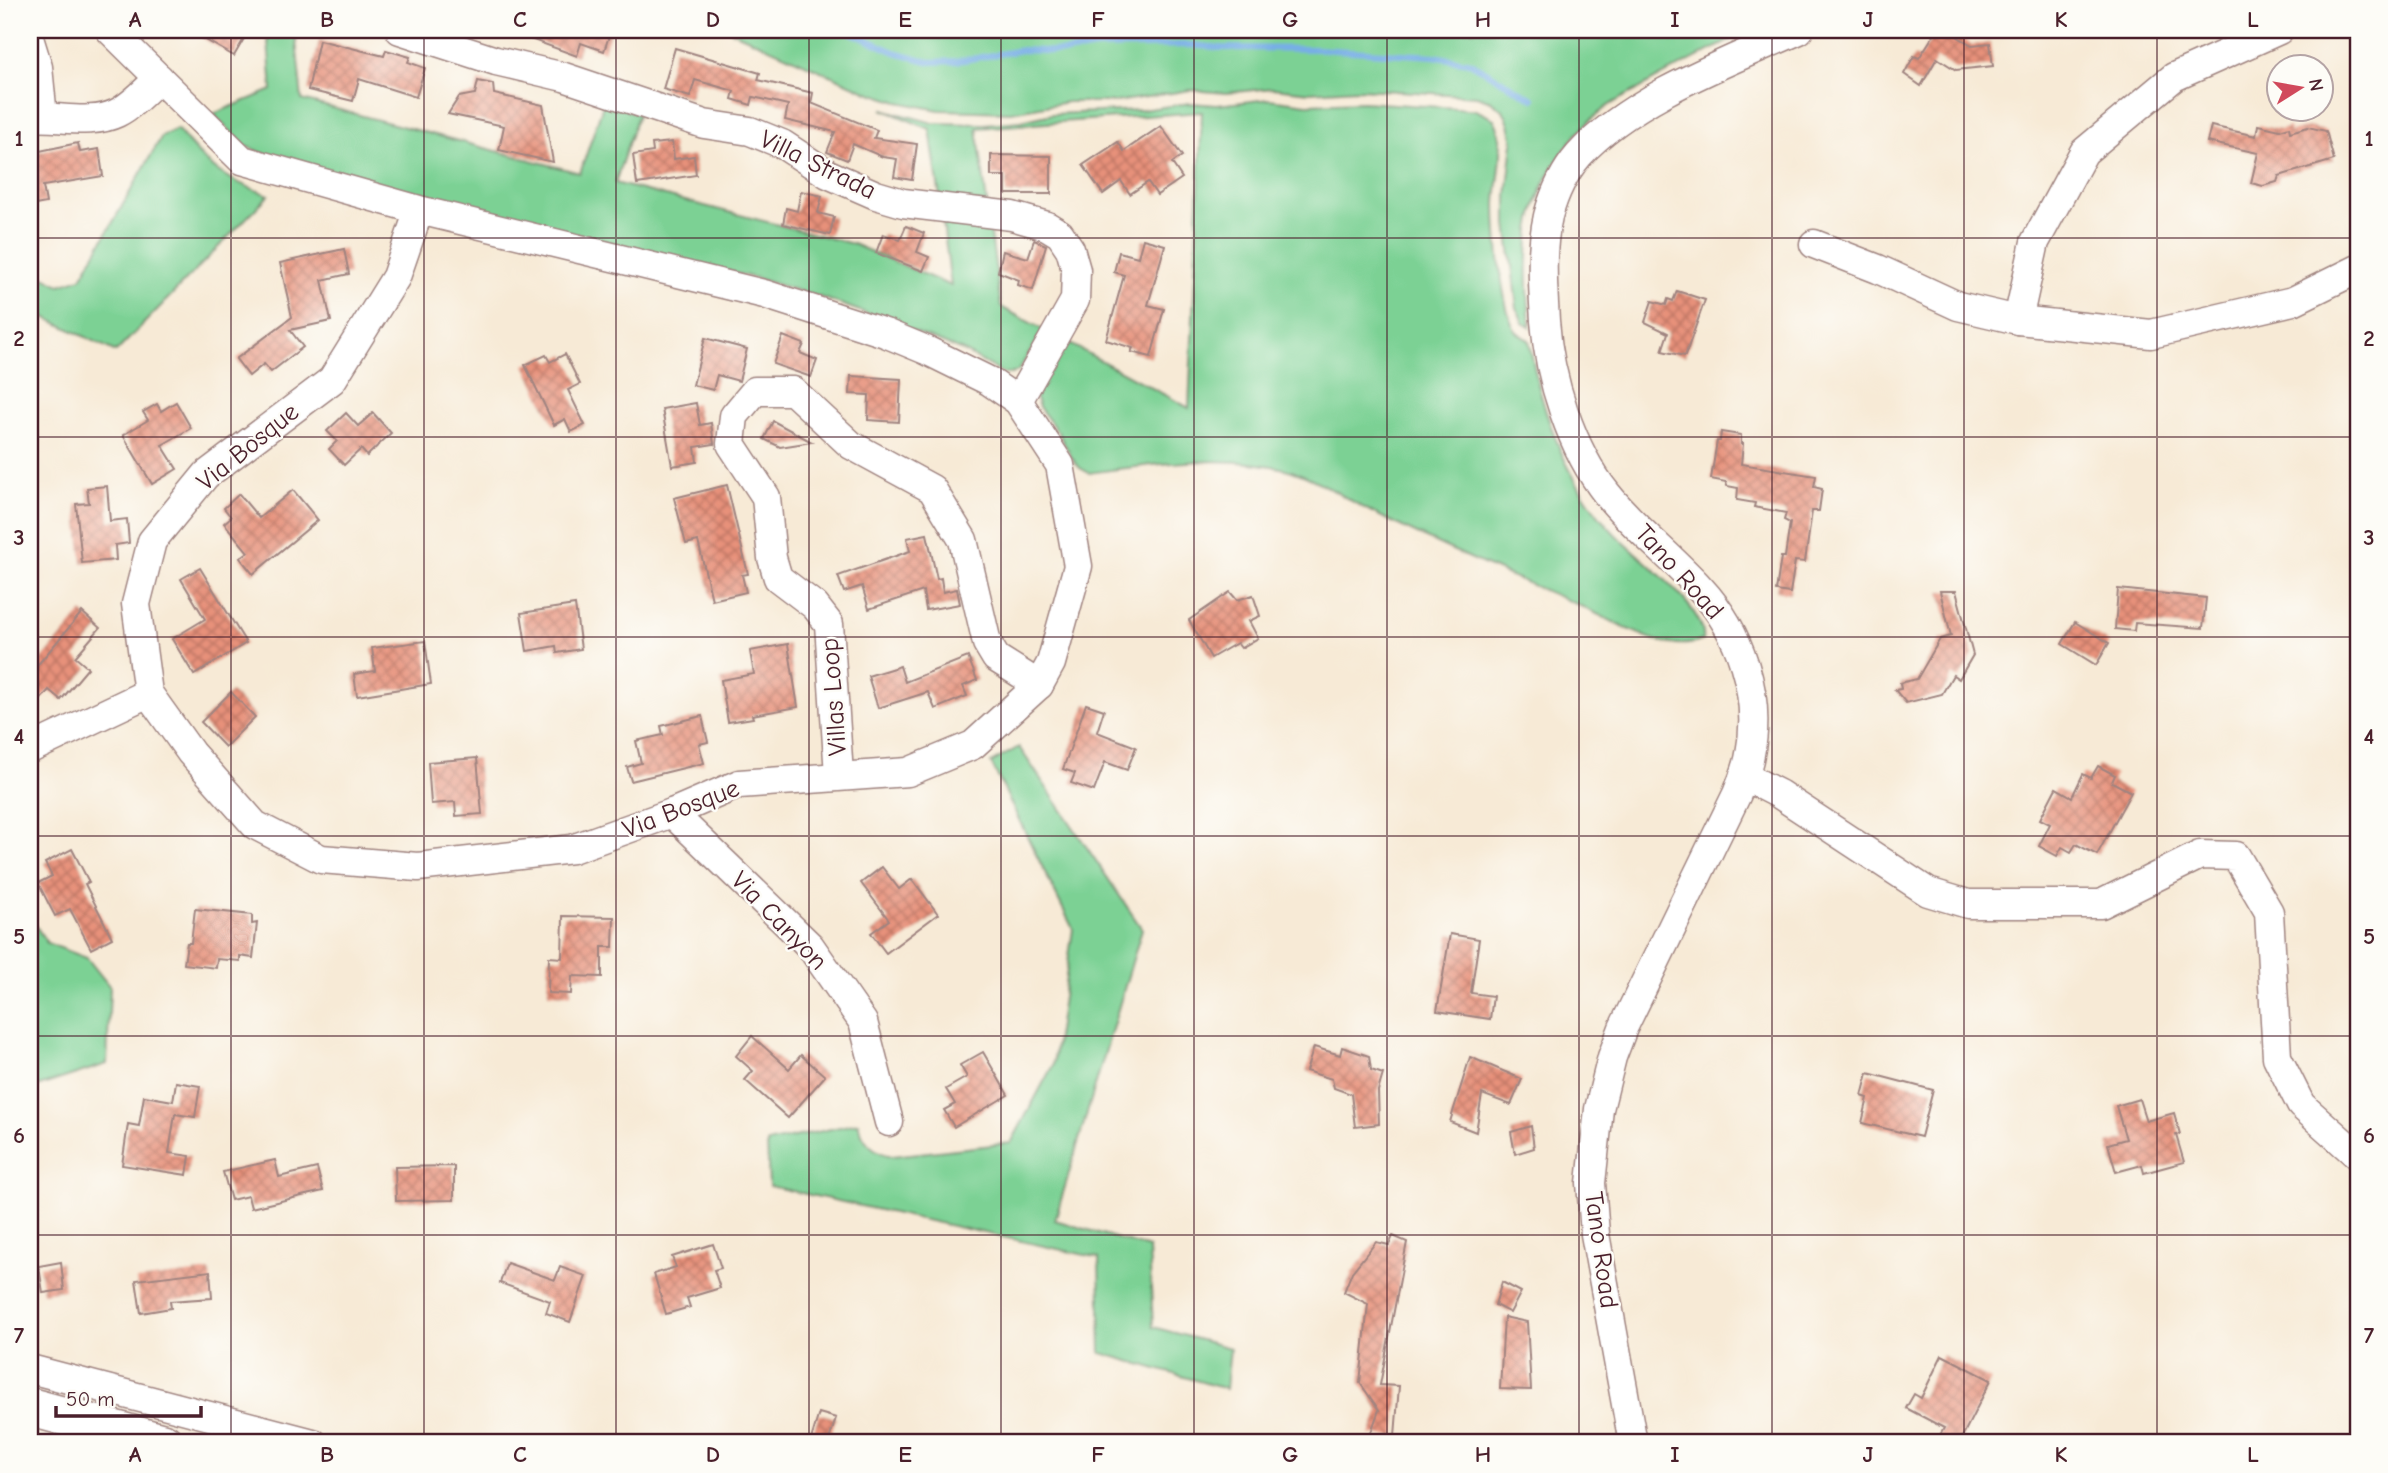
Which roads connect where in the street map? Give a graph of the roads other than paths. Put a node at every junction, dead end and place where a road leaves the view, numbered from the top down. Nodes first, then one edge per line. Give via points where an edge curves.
1 (110, 30) edge
2 (400, 30) edge
3 (1800, 30) edge
4 (2279, 30) edge
5 (30, 41) edge
6 (159, 78) junction
7 (36, 117) edge
8 (419, 210) junction
9 (1814, 244) dead end
10 (2358, 269) edge
11 (2018, 320) junction
12 (1018, 401) junction
13 (1040, 685) junction
14 (148, 694) junction
15 (30, 749) edge
16 (839, 775) junction
17 (1744, 776) junction
18 (672, 813) junction
19 (889, 1122) dead end
20 (2358, 1156) edge
21 (30, 1369) edge
22 (30, 1407) edge
23 (164, 1443) edge
24 (313, 1443) edge
25 (1633, 1443) edge

1 - 6 street, Via Bosque
2 - 12 street, Villa Strada via 564,77 682,118 750,131 876,195 903,203 1012,216 1047,226 1060,234 1070,249 1076,270 1075,300
3 - 17 street, Tano Road via 1672,89 1611,127 1567,172 1545,234 1546,335 1571,430 1607,494 1702,590 1735,639 1753,715
4 - 11 street via 2174,77 2084,152 2035,242
5 - 7 street via 38,67
6 - 7 street via 115,114 91,119
6 - 8 street, Via Bosque via 242,160
8 - 12 street, Via Bosque via 764,294 926,350
8 - 14 street, Via Bosque via 397,277 332,380 206,475 152,541 136,604
9 - 11 street via 1958,306
10 - 11 street via 2292,301 2151,334
12 - 13 street, Via Bosque via 1060,465 1078,566 1051,663
13 - 16 street, Via Bosque via 973,745 908,772
13 - 16 street, Villas Loop via 996,658 987,643 963,540 932,489 851,445 793,391 755,391 734,416 731,444 766,497 778,578 815,606 829,624
14 - 15 street
14 - 18 street, Via Bosque via 191,753 256,825 321,859 418,867 572,849
16 - 18 street, Via Bosque via 740,784
17 - 20 street via 1928,892 1968,904 2101,904 2200,855 2236,856 2269,912 2277,1057 2301,1105
17 - 25 street, Tano Road via 1623,1028 1599,1109 1592,1209
18 - 19 street, Via Canyon via 810,946 863,1021
21 - 24 street
22 - 23 highway

